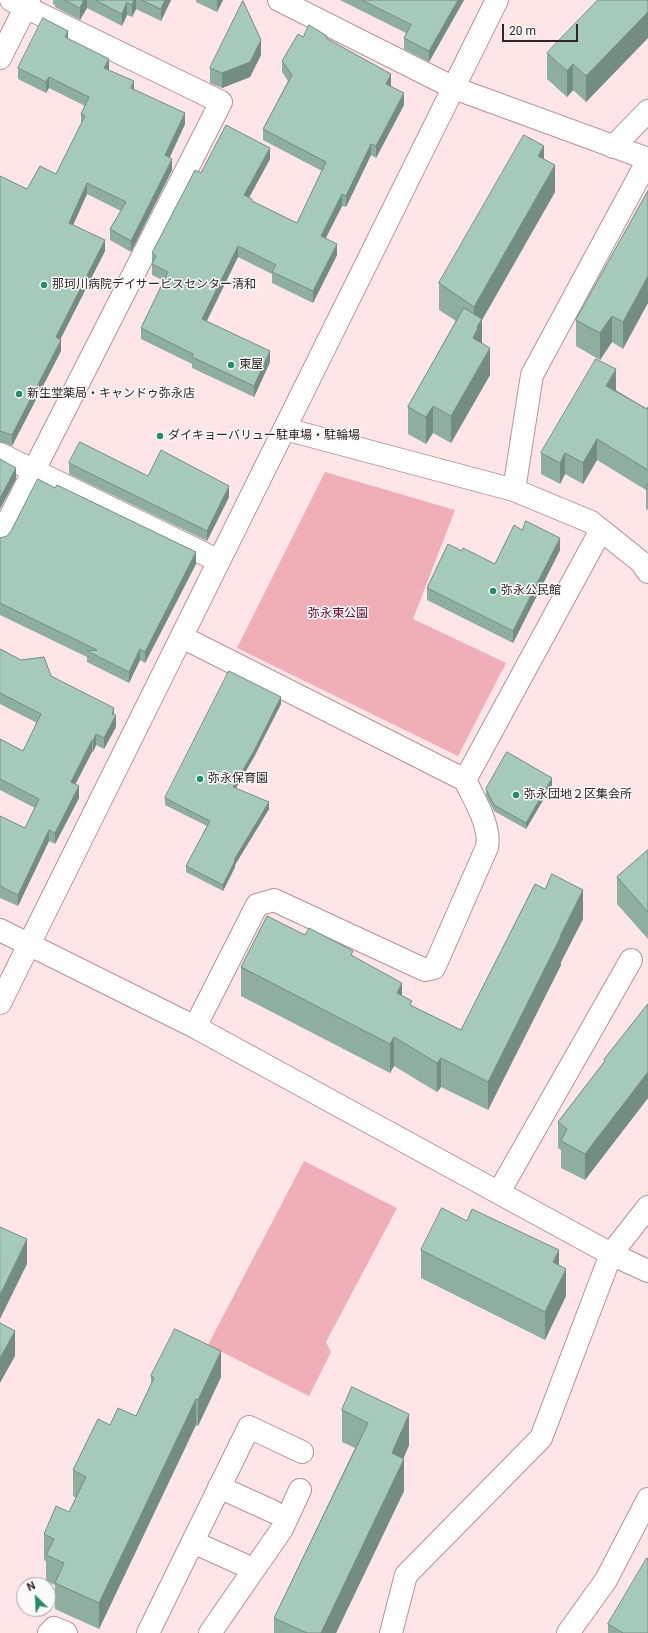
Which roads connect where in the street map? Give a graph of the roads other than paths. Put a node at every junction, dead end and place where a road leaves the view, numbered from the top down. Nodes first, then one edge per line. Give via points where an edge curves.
1 (279, 0) edge
2 (497, 0) edge
3 (22, 2) edge
4 (0, 58) edge
5 (454, 88) junction
6 (648, 111) edge
7 (613, 147) junction
8 (648, 160) edge
9 (285, 429) junction
10 (0, 454) edge
11 (34, 471) junction
12 (514, 490) junction
13 (601, 530) junction
14 (0, 537) edge
15 (219, 561) junction
16 (646, 562) edge
17 (182, 637) junction
18 (465, 780) junction
19 (0, 930) edge
20 (30, 945) junction
21 (631, 960) dead end
22 (0, 1003) edge
23 (195, 1027) junction
24 (499, 1192) junction
25 (648, 1207) edge
26 (611, 1254) junction
27 (648, 1271) edge
28 (302, 1452) dead end
29 (219, 1487) junction
30 (300, 1490) dead end
31 (648, 1499) edge
32 (274, 1512) dead end
33 (193, 1542) junction
34 (244, 1565) dead end
35 (49, 1633) edge
36 (66, 1633) edge
37 (148, 1633) edge
38 (210, 1633) edge
39 (391, 1633) edge
40 (568, 1633) edge

1 - 5 street
2 - 5 street
3 - 4 street
3 - 11 street via 221,102
5 - 7 street
5 - 9 street
6 - 7 street
7 - 8 street
8 - 12 street via 532,374
9 - 12 street
9 - 15 street
10 - 11 street
11 - 14 street
11 - 15 street
12 - 13 street via 591,522
13 - 16 street
13 - 18 street
15 - 17 street
17 - 18 street
17 - 20 street
18 - 23 street via 487,829 487,847 434,968 425,970 274,900 257,904
19 - 20 street
20 - 22 street
20 - 23 street
21 - 24 street
23 - 24 street
24 - 26 street
25 - 26 street
26 - 27 street
26 - 39 street via 541,1438 406,1575
28 - 29 street via 249,1427
29 - 32 street
29 - 33 street
30 - 38 street via 282,1529
31 - 40 street via 606,1580
33 - 34 street
33 - 37 street
35 - 36 street via 54,1628

